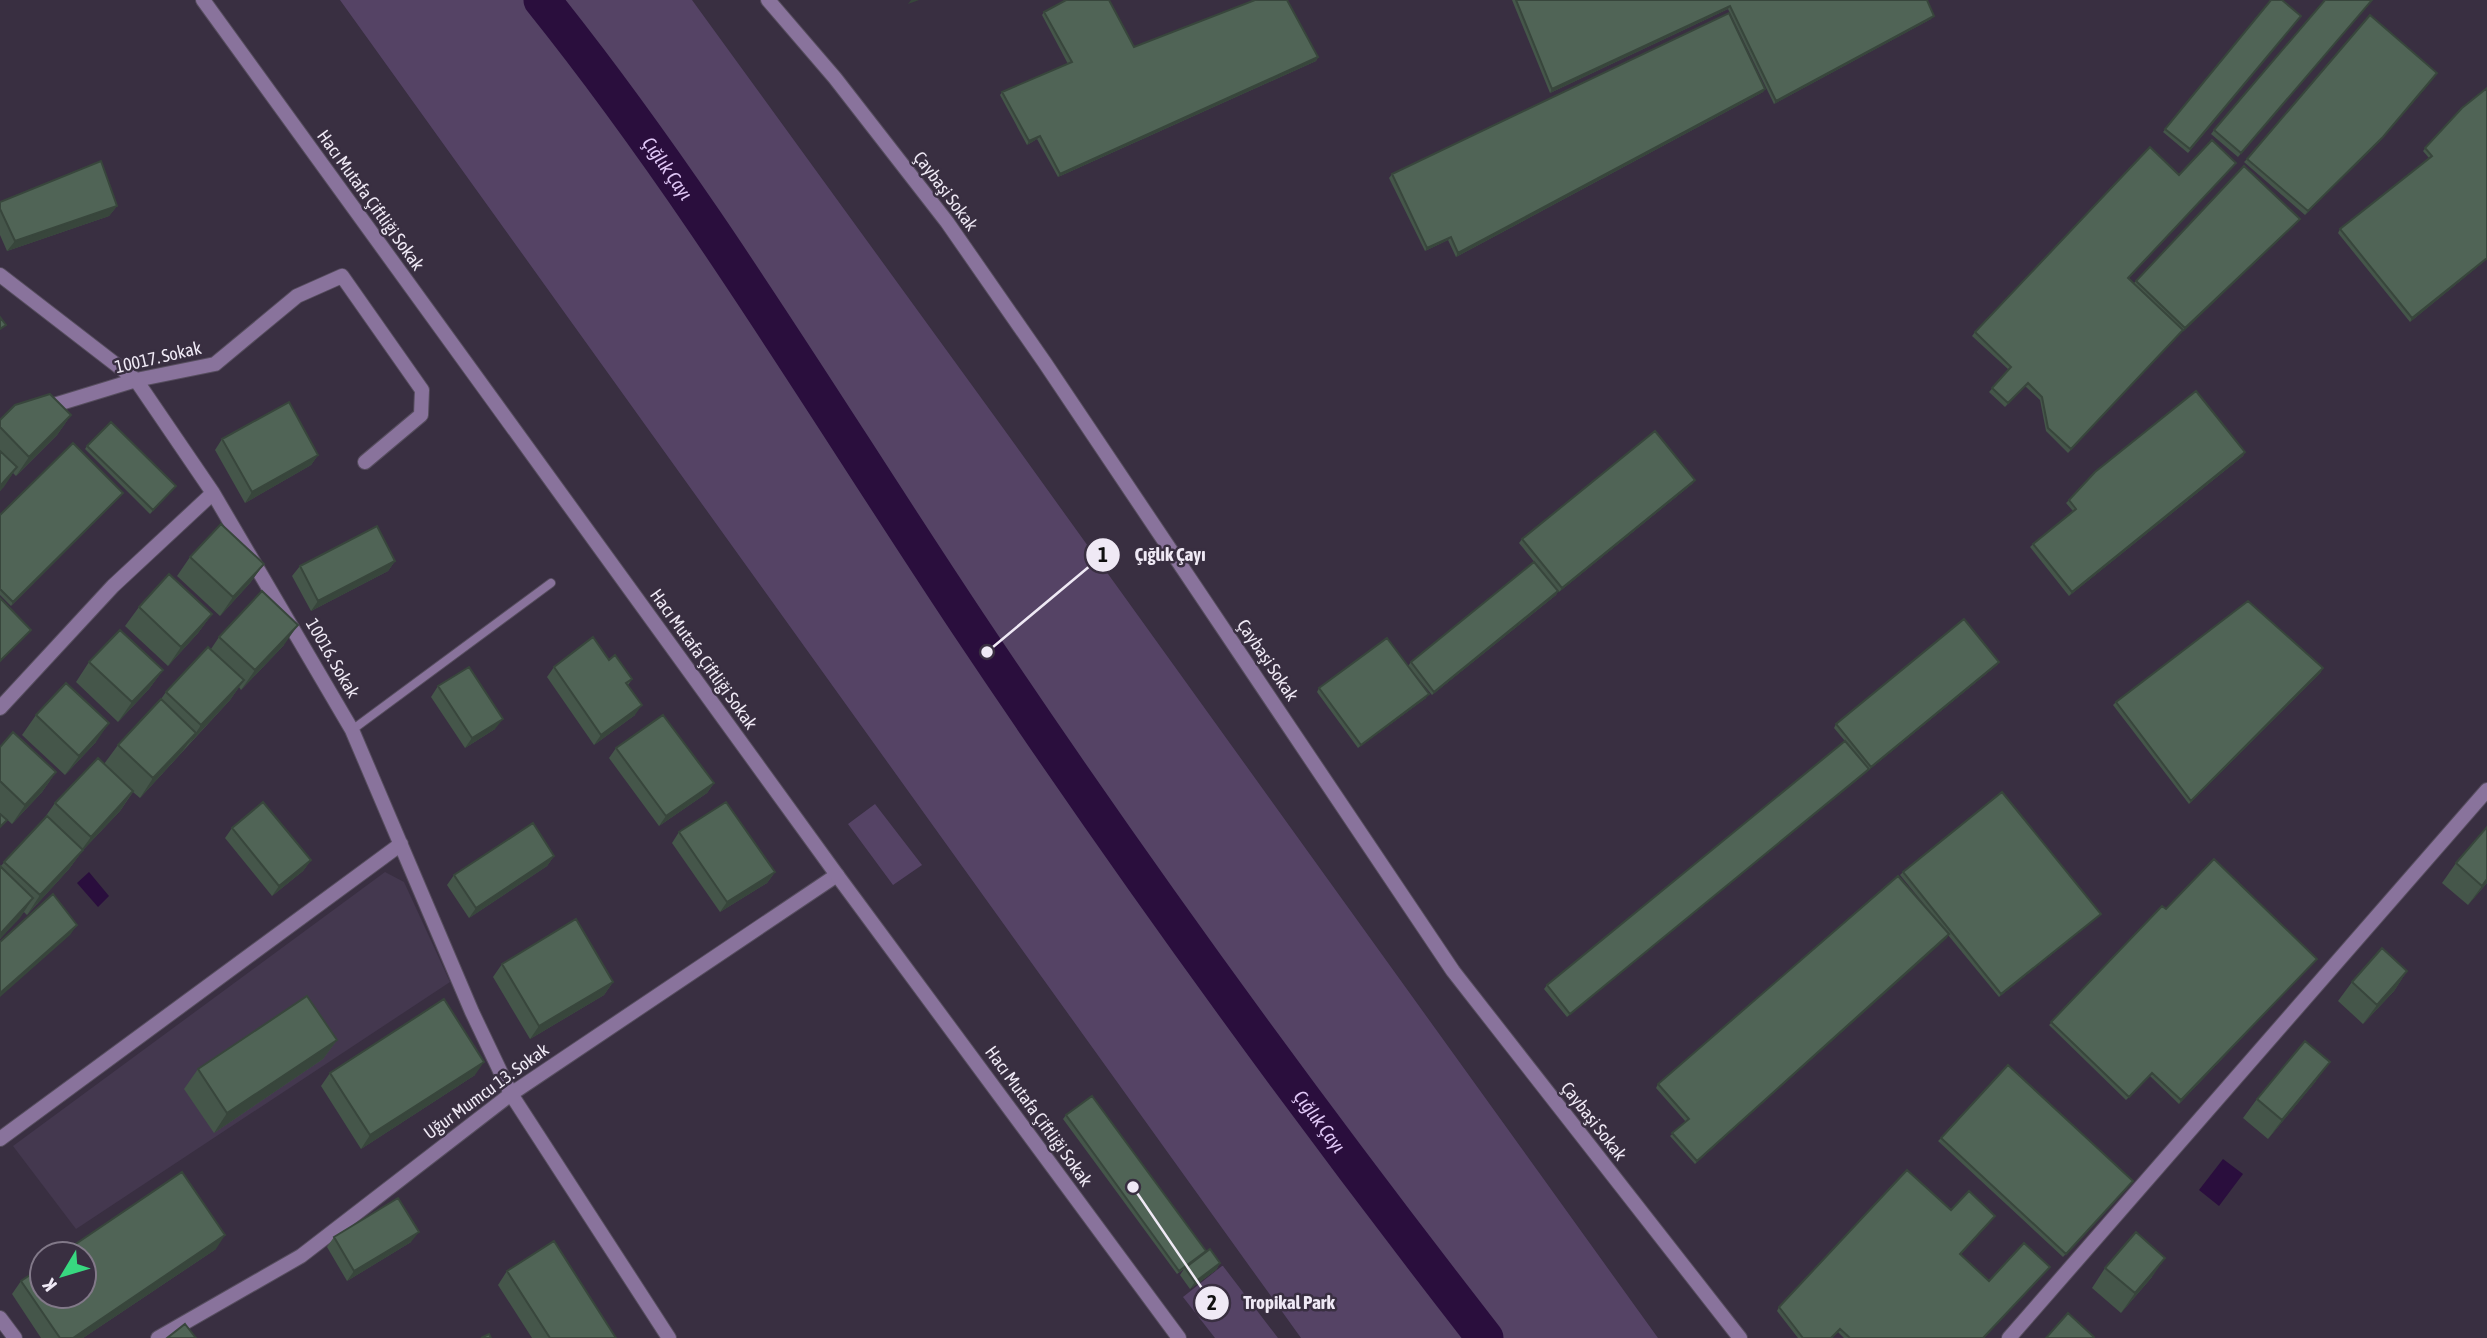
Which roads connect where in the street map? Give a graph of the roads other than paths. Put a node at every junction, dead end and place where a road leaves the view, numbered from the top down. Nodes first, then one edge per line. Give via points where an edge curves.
1 (203, 0) edge
2 (768, 0) edge
3 (0, 275) edge
4 (136, 380) junction
5 (25, 414) edge
6 (365, 462) dead end
7 (213, 493) junction
8 (551, 583) dead end
9 (0, 708) edge
10 (352, 730) junction
11 (2487, 790) edge
12 (401, 844) junction
13 (837, 876) junction
14 (511, 1094) junction
15 (0, 1139) edge
16 (0, 1318) edge
17 (15, 1338) edge
18 (158, 1338) edge
19 (669, 1338) edge
20 (1179, 1338) edge
21 (1740, 1338) edge
22 (2009, 1338) edge

1 - 13 street, Hacı Mutafa Çiftliği Sokak
2 - 21 street, Çaybaşi Sokak via 947,222 1453,971
3 - 4 street, 10016. Sokak
4 - 5 street, 10017. Sokak
4 - 6 street, 10017. Sokak via 215,364 296,296 342,276 422,390 421,415
4 - 7 street, 10016. Sokak
7 - 9 street via 113,586
7 - 10 street, 10016. Sokak
8 - 10 lane
10 - 12 street, 10016. Sokak
11 - 22 street
12 - 14 street, 10016. Sokak
12 - 15 street
13 - 14 street, Uğur Mumcu 13. Sokak
13 - 20 street, Hacı Mutafa Çiftliği Sokak
14 - 18 street, Uğur Mumcu 13. Sokak via 301,1256
14 - 19 street, 10016. Sokak
16 - 17 street

